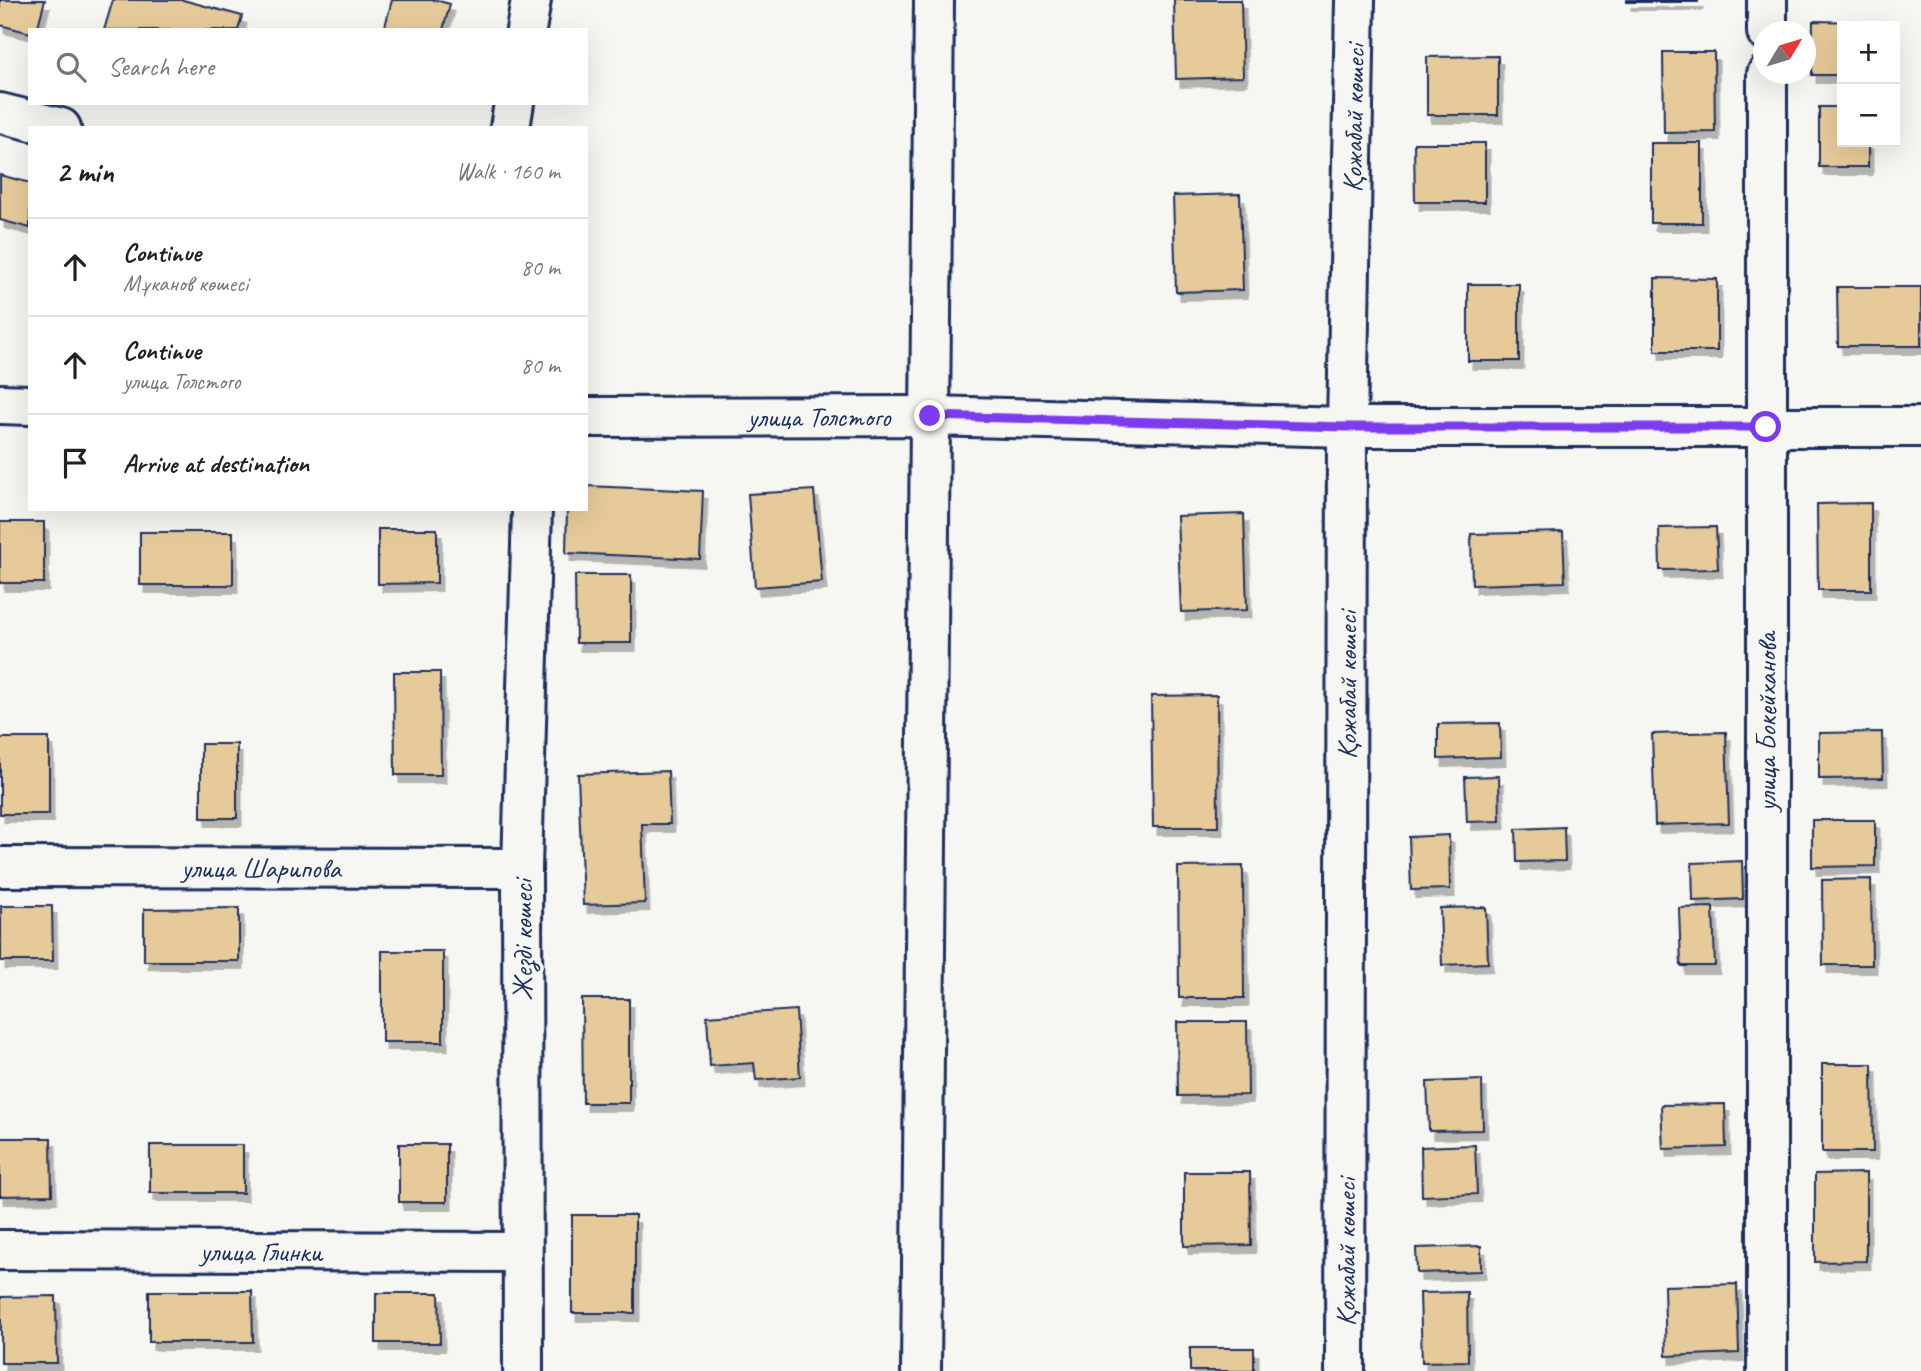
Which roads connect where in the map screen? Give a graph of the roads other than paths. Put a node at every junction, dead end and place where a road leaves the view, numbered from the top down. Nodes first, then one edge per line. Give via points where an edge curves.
1 (531, 0) edge
2 (934, 0) edge
3 (1355, 0) edge
4 (1767, 0) edge
5 (1767, 21) edge
6 (526, 28) edge
7 (1766, 84) edge
8 (514, 105) edge
9 (0, 113) edge
10 (53, 126) edge
11 (510, 126) edge
12 (0, 404) edge
13 (28, 405) edge
14 (930, 416) junction
15 (588, 417) edge
16 (1347, 427) junction
17 (1766, 427) junction
18 (1921, 427) edge
19 (532, 511) edge
20 (0, 867) edge
21 (522, 867) junction
22 (0, 1250) edge
23 (520, 1252) junction
24 (523, 1371) edge
25 (920, 1371) edge
26 (1345, 1371) edge
27 (1767, 1371) edge

1 - 6 street
2 - 14 street
3 - 16 street, Қожабай көшесі
4 - 5 street
7 - 17 street, улица Бокейханова
8 - 11 street
9 - 10 street
12 - 13 street
14 - 15 street, улица Толстого
14 - 16 street, улица Толстого
14 - 25 street
16 - 17 street, улица Толстого
16 - 26 street, Қожабай көшесі
17 - 18 street, улица Толстого
17 - 27 street, улица Бокейханова
19 - 21 street, Жезді көшесі
20 - 21 street, улица Шарипова
21 - 23 street, Жезді көшесі
22 - 23 street, улица Глинки
23 - 24 street, Жезді көшесі

